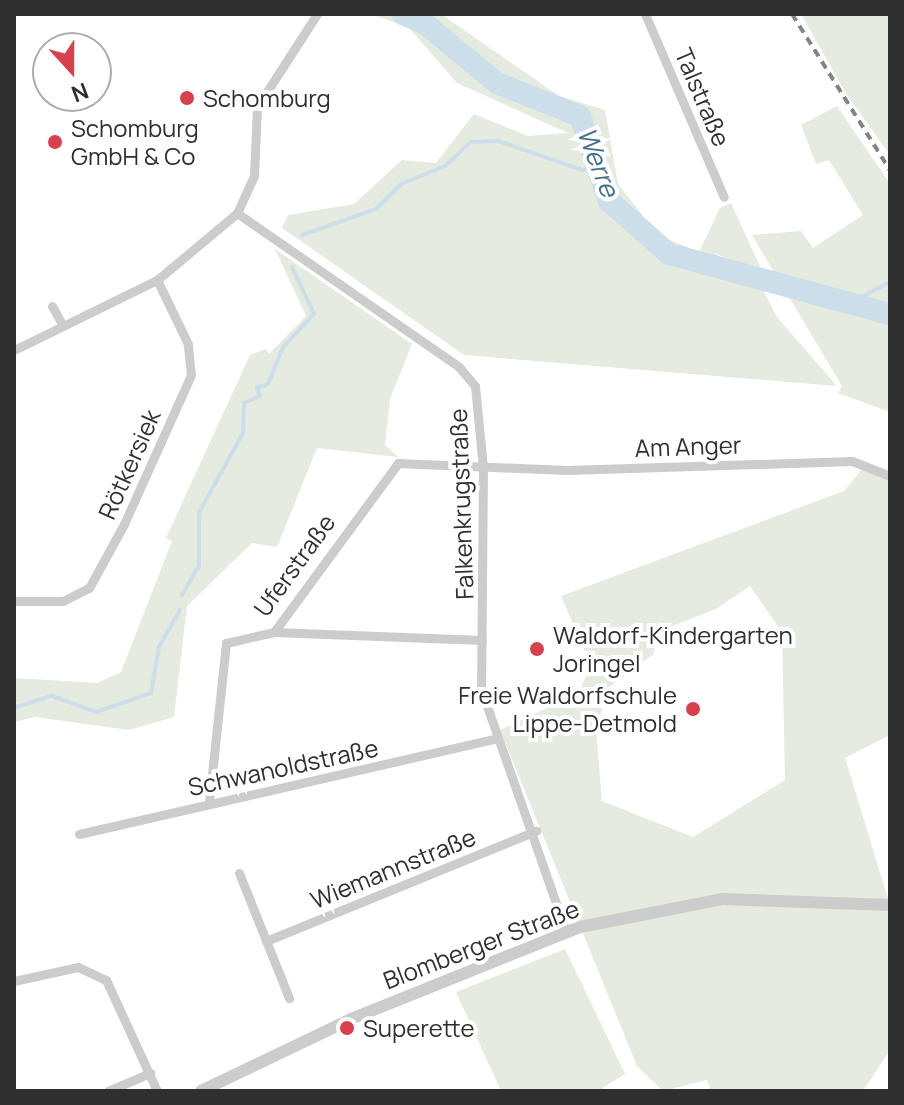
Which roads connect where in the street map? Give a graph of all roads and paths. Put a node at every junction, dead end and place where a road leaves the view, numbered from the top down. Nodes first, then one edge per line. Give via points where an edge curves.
1 (317, 14) edge
2 (645, 14) edge
3 (724, 197) dead end
4 (237, 213) junction
5 (157, 280) junction
6 (52, 306) dead end
7 (62, 324) junction
8 (14, 350) edge
9 (483, 468) junction
10 (890, 476) edge
11 (14, 601) edge
12 (274, 632) junction
13 (482, 640) junction
14 (495, 739) junction
15 (209, 802) junction
16 (536, 831) junction
17 (79, 834) dead end
18 (239, 873) dead end
19 (890, 905) edge
20 (566, 932) junction
21 (266, 941) junction
22 (14, 981) edge
23 (289, 998) dead end
24 (150, 1073) junction
25 (108, 1091) edge
26 (157, 1091) edge
27 (201, 1091) edge

1 - 4 street via 261,97 252,188
2 - 3 street, Talstraße
4 - 5 street
4 - 9 street, Falkenkrugstraße via 467,374 477,392
5 - 7 street
5 - 11 street, Rötkersiek via 188,344 191,375 99,578 63,601
6 - 7 street
7 - 8 street
9 - 10 street, Am Anger via 852,461
9 - 12 street, Uferstraße via 395,465
9 - 13 street, Falkenkrugstraße
12 - 13 street
12 - 15 street, Uferstraße via 226,643
13 - 14 street, Falkenkrugstraße via 481,689
14 - 15 street, Schwanoldstraße
14 - 16 street, Falkenkrugstraße
15 - 17 street, Schwanoldstraße
16 - 20 street, Falkenkrugstraße
16 - 21 street, Wiemannstraße
18 - 21 street
19 - 20 street, Blomberger Straße via 697,901
20 - 27 street, Blomberger Straße via 351,1019
21 - 23 street
22 - 24 street via 78,967 106,980
24 - 25 street
24 - 26 street

